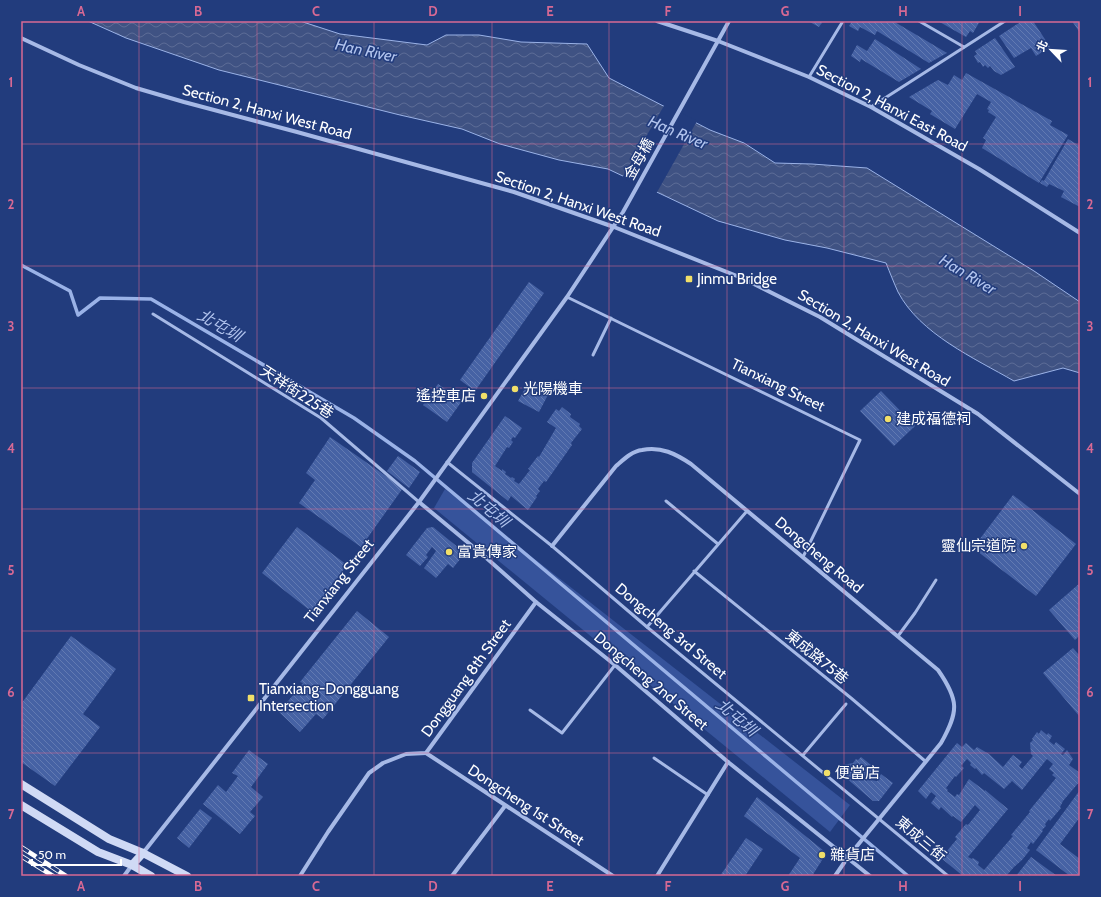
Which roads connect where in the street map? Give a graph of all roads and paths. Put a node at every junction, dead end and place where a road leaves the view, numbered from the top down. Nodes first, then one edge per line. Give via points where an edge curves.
1 (657, 21) edge
2 (729, 21) edge
3 (843, 21) edge
4 (919, 21) edge
5 (1005, 21) edge
6 (21, 38) edge
7 (718, 41) junction
8 (964, 48) junction
9 (809, 77) junction
10 (871, 107) junction
11 (623, 212) joint
12 (614, 227) junction
13 (1080, 233) edge
14 (567, 297) junction
15 (153, 314) dead end
16 (611, 318) junction
17 (593, 355) dead end
18 (447, 462) junction
19 (1080, 494) edge
20 (418, 502) junction
21 (666, 502) dead end
22 (747, 511) junction
23 (718, 544) junction
24 (552, 546) junction
25 (803, 557) junction
26 (694, 571) junction
27 (936, 580) dead end
28 (536, 602) junction
29 (647, 627) junction
30 (898, 636) junction
31 (616, 665) junction
32 (846, 704) dead end
33 (530, 710) dead end
34 (426, 753) junction
35 (803, 755) junction
36 (654, 758) dead end
37 (926, 761) junction
38 (728, 762) junction
39 (21, 784) edge
40 (708, 794) junction
41 (21, 805) edge
42 (505, 806) junction
43 (879, 818) junction
44 (142, 853) junction
45 (848, 857) junction
46 (132, 865) junction
47 (124, 876) edge
48 (151, 876) edge
49 (187, 876) edge
50 (300, 876) edge
51 (452, 876) edge
52 (613, 876) edge
53 (657, 876) edge
54 (835, 876) edge
55 (870, 876) edge
56 (948, 876) edge

1 - 7 street, Section 2, Hanxi East Road
2 - 7 street, 金母橋
3 - 9 lane
4 - 8 lane
5 - 8 lane
6 - 12 street, Section 2, Hanxi West Road via 136,88 514,192
7 - 9 street, Section 2, Hanxi East Road
7 - 11 street, 金母橋
8 - 10 lane
9 - 10 street, Section 2, Hanxi East Road
10 - 13 street, Section 2, Hanxi East Road via 979,169
11 - 12 street, Tianxiang Street
12 - 14 street, Tianxiang Street
12 - 19 street, Section 2, Hanxi West Road via 742,278 820,318 978,414
14 - 16 lane, Tianxiang Street
14 - 18 street, Tianxiang Street
15 - 20 lane, 天祥街225巷 via 320,418
16 - 17 lane
16 - 25 lane, Tianxiang Street via 860,440
18 - 20 street, Tianxiang Street
18 - 24 lane, Dongcheng 3rd Street
20 - 28 street, Dongcheng 2nd Street
20 - 44 street, Tianxiang Street
21 - 23 lane
22 - 23 lane
22 - 24 street, Dongcheng Road via 674,453 641,450 616,466
22 - 25 street, Dongcheng Road
23 - 26 lane
24 - 29 lane, Dongcheng 3rd Street
25 - 30 street, Dongcheng Road
26 - 29 lane
26 - 37 lane, 東成路75巷
27 - 30 lane
28 - 31 street, Dongcheng 2nd Street
28 - 34 street, Dongguang 8th Street
29 - 35 lane, Dongcheng 3rd Street
30 - 37 street, Dongcheng Road via 938,670 950,687 954,705 951,724 941,743
31 - 33 lane via 562,733
31 - 38 street, Dongcheng 2nd Street
32 - 35 lane
34 - 42 street, Dongcheng 1st Street
34 - 50 street, Dongguang 8th Street via 406,754 383,763 369,773
35 - 43 lane, Dongcheng 3rd Street
36 - 40 lane
37 - 43 street, Dongcheng Road
38 - 40 street
38 - 45 street, Dongcheng 2nd Street
39 - 44 street via 109,839
40 - 53 street
41 - 46 street via 98,852
42 - 51 street
42 - 52 street, Dongcheng 1st Street
43 - 45 street, Dongcheng Road
43 - 56 lane, 東成三街
44 - 46 street, Tianxiang Street
44 - 49 street
45 - 54 street
45 - 55 street, Dongcheng 2nd Street
46 - 47 street, Tianxiang Street
46 - 48 street

